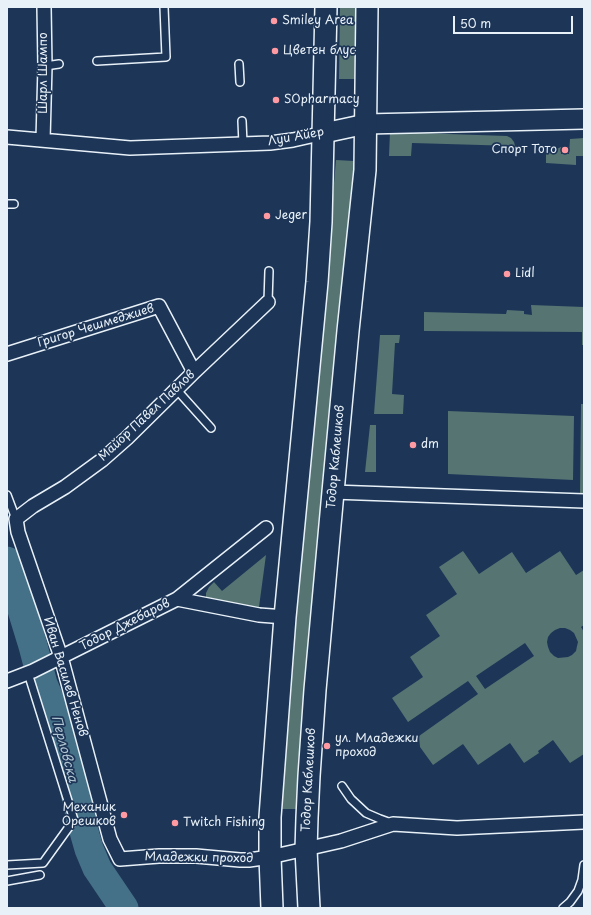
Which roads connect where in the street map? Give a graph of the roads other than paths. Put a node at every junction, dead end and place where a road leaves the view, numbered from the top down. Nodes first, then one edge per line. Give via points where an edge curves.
1 (44, 7) edge
2 (164, 7) edge
3 (326, 7) edge
4 (368, 7) edge
5 (97, 61) dead end
6 (59, 64) dead end
7 (239, 64) dead end
8 (45, 66) junction
9 (240, 82) dead end
10 (584, 119) edge
11 (242, 122) dead end
12 (366, 124) junction
13 (324, 133) junction
14 (7, 137) edge
15 (43, 140) junction
16 (243, 144) junction
17 (269, 271) dead end
18 (268, 302) joint
19 (7, 354) edge
20 (194, 372) junction
21 (176, 389) junction
22 (211, 428) dead end
23 (333, 492) junction
24 (7, 495) edge
25 (584, 501) edge
26 (16, 520) junction
27 (266, 528) dead end
28 (177, 598) junction
29 (285, 617) junction
30 (58, 658) junction
31 (30, 672) junction
32 (7, 681) edge
33 (342, 786) dead end
34 (584, 822) edge
35 (394, 824) junction
36 (306, 850) junction
37 (270, 857) junction
38 (120, 859) joint
39 (7, 865) edge
40 (584, 865) edge
41 (40, 875) dead end
42 (7, 881) edge
43 (272, 908) edge
44 (308, 908) edge
45 (563, 908) edge

1 - 8 street, Шарл Шампо
2 - 5 lane via 166,57
3 - 13 main road
4 - 12 main road, Тодор Каблешков
6 - 8 lane
7 - 9 lane
8 - 15 street, Шарл Шампо
10 - 12 main road, Луи Айер
11 - 16 lane
12 - 13 main road, Луи Айер
12 - 23 main road, Тодор Каблешков via 365,170
13 - 16 street, Луи Айер via 293,140
13 - 29 main road via 317,282
14 - 15 street, Луи Айер
15 - 16 street, Луи Айер via 130,148
17 - 18 lane
18 - 20 street, Майор Павел Павлов
19 - 20 street, Григор Чешмеджиев via 159,306
20 - 21 street, Майор Павел Павлов
21 - 22 lane
21 - 26 street, Майор Павел Павлов via 102,460
23 - 25 street
23 - 36 main road, Тодор Каблешков via 314,698
24 - 26 lane, Иван Василев Ненов
26 - 30 street, Иван Василев Ненов
27 - 28 street, Тодор Джебаров
28 - 29 street, Тодор Джебаров via 259,615
28 - 30 street, Тодор Джебаров
29 - 37 main road via 270,816
30 - 31 street, Тодор Джебаров
30 - 38 street, Иван Василев Ненов via 110,839
31 - 32 street, Тодор Джебаров
31 - 39 lane via 74,820 43,863
33 - 35 lane via 351,800 366,813
34 - 35 street via 457,828
35 - 36 street, Младежки проход
36 - 37 street, Младежки проход
36 - 44 main road, Тодор Каблешков
37 - 38 street, Младежки проход via 245,860 196,856
37 - 43 main road
40 - 45 lane via 578,891
41 - 42 lane

